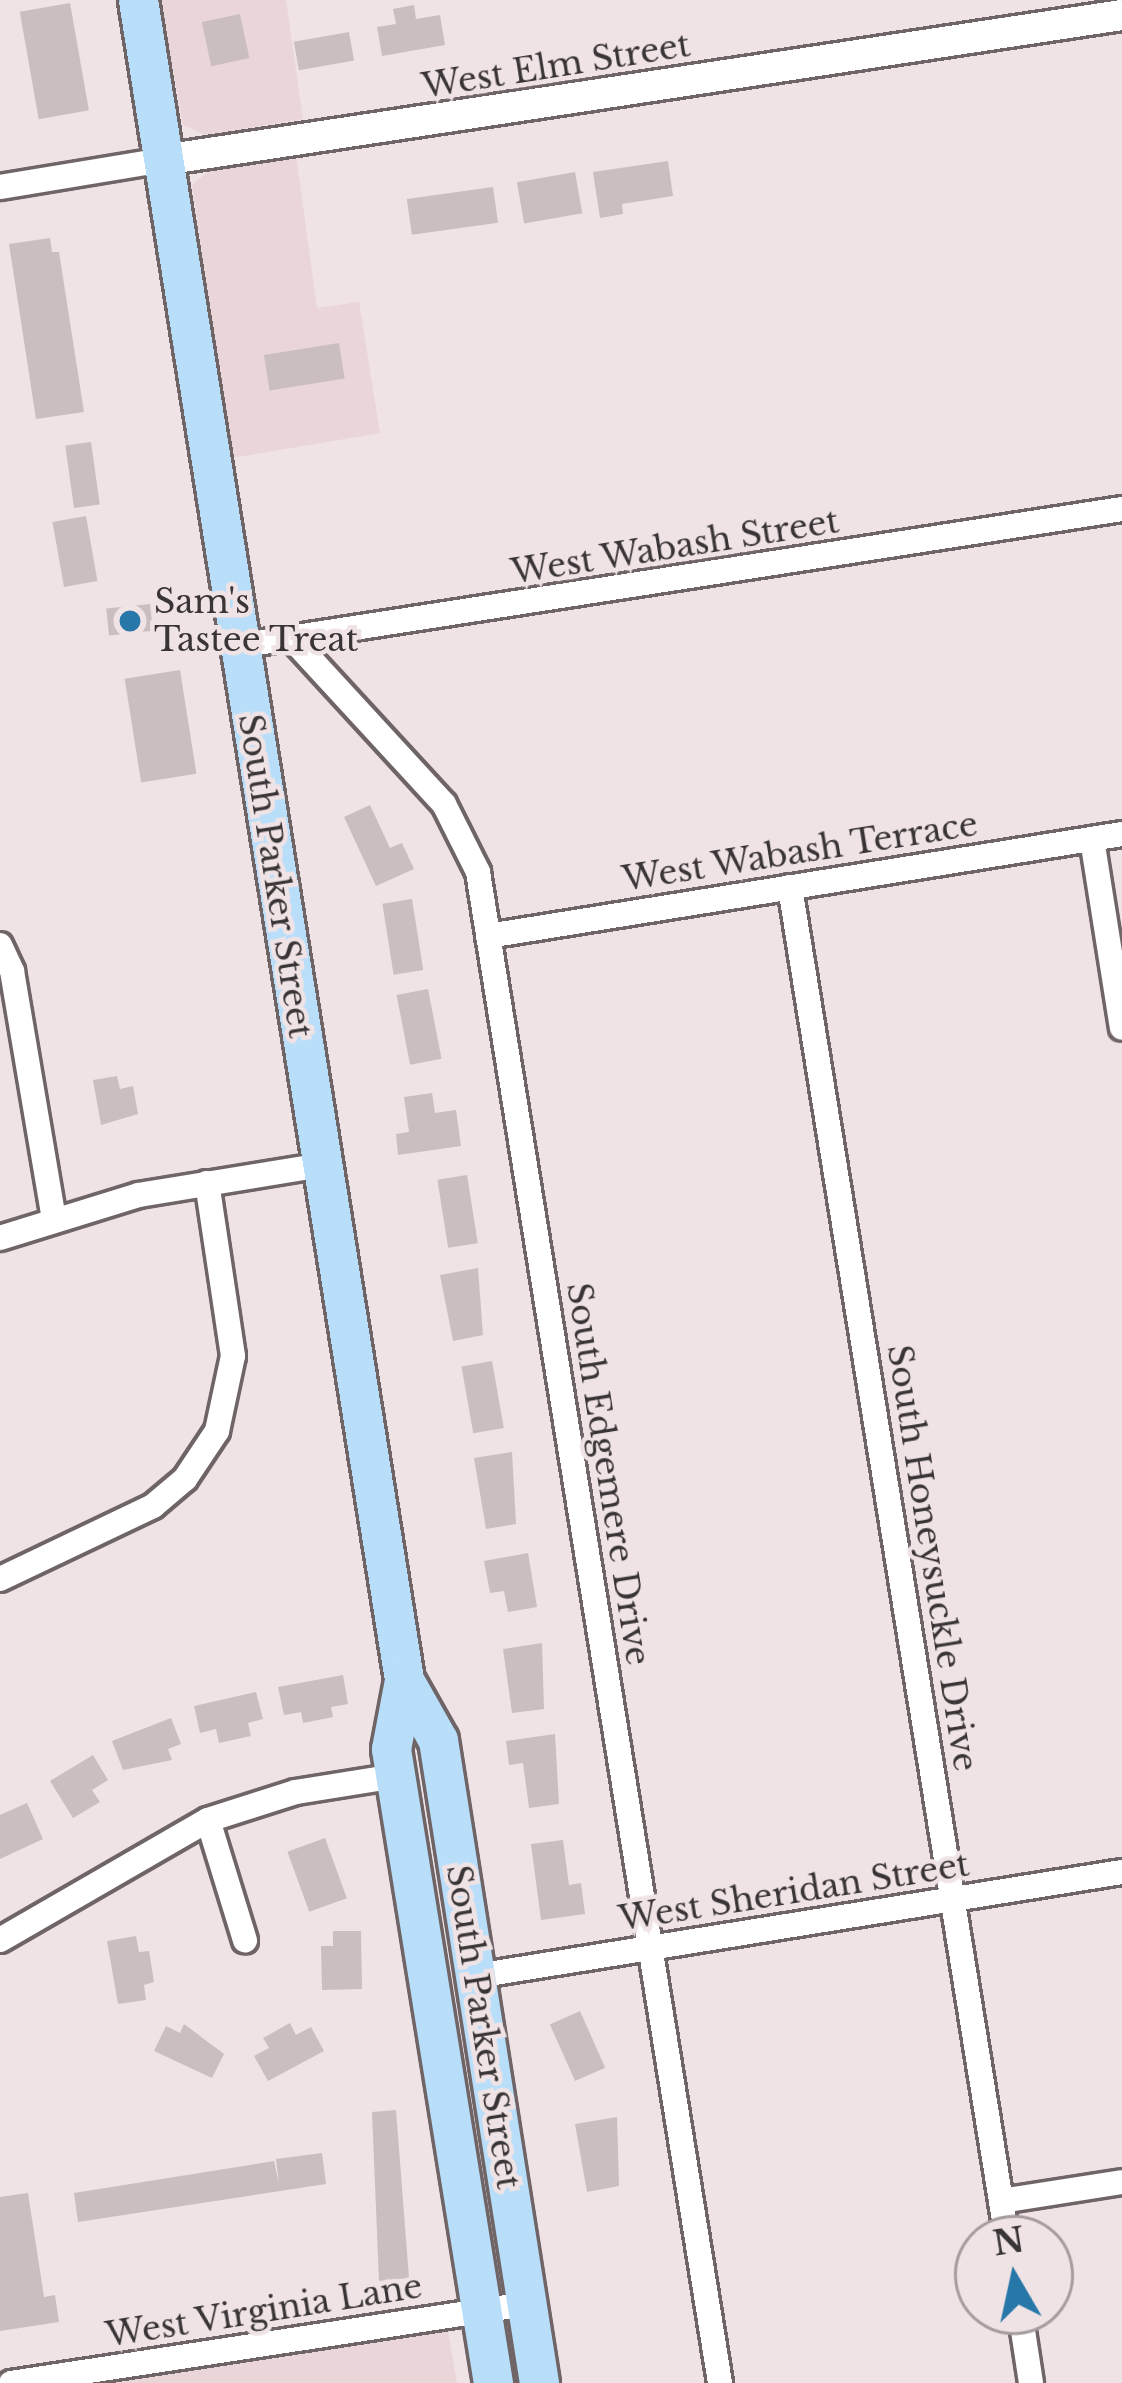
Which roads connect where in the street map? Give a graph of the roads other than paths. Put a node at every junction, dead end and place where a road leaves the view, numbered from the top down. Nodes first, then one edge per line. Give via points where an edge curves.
1 (138, 0) edge
2 (1122, 15) edge
3 (163, 160) junction
4 (0, 187) edge
5 (1122, 509) edge
6 (293, 640) junction
7 (238, 646) junction
8 (1122, 834) edge
9 (1092, 838) junction
10 (790, 887) junction
11 (488, 936) junction
12 (0, 945) edge
13 (1122, 1028) edge
14 (323, 1165) junction
15 (207, 1183) junction
16 (53, 1220) junction
17 (0, 1238) edge
18 (0, 1580) edge
19 (404, 1680) junction
20 (396, 1776) junction
21 (208, 1820) junction
22 (1122, 1872) edge
23 (953, 1900) junction
24 (0, 1940) edge
25 (245, 1940) dead end
26 (651, 1948) junction
27 (476, 1976) junction
28 (1122, 2182) edge
29 (1000, 2200) junction
30 (1003, 2215) edge
31 (526, 2304) junction
32 (481, 2311) junction
33 (1024, 2335) edge
34 (11, 2383) edge
35 (493, 2383) edge
36 (539, 2383) edge
37 (720, 2383) edge
38 (1031, 2383) edge

1 - 3 highway, South Parker Street
2 - 3 street, West Elm Street
3 - 4 street, West Elm Street
3 - 7 highway, South Parker Street
5 - 6 street, West Wabash Street
6 - 7 street, West Wabash Street
6 - 11 street, South Edgemere Drive via 463,831
7 - 14 highway, South Parker Street
8 - 9 street, West Wabash Terrace
9 - 10 street, West Wabash Terrace
9 - 13 street
10 - 11 street, West Wabash Terrace
10 - 23 street, South Honeysuckle Drive
11 - 26 street, South Edgemere Drive
12 - 16 street
14 - 15 street
14 - 19 highway, South Parker Street
15 - 16 street
15 - 18 street via 232,1356 217,1431 185,1479 153,1506
16 - 17 street
19 - 20 highway, South Parker Street via 392,1749
19 - 27 highway, South Parker Street via 438,1740
20 - 21 street via 296,1792
20 - 32 highway, South Parker Street
21 - 24 street
21 - 25 street
22 - 23 street, West Sheridan Street
23 - 26 street, West Sheridan Street
23 - 29 street, South Honeysuckle Drive
26 - 27 street, West Sheridan Street
26 - 37 street, South Edgemere Drive
27 - 31 highway, South Parker Street
28 - 29 street
29 - 30 street, South Honeysuckle Drive
31 - 32 street, West Virginia Lane
31 - 36 highway, South Parker Street
32 - 34 street, West Virginia Lane
32 - 35 highway, South Parker Street
33 - 38 street

